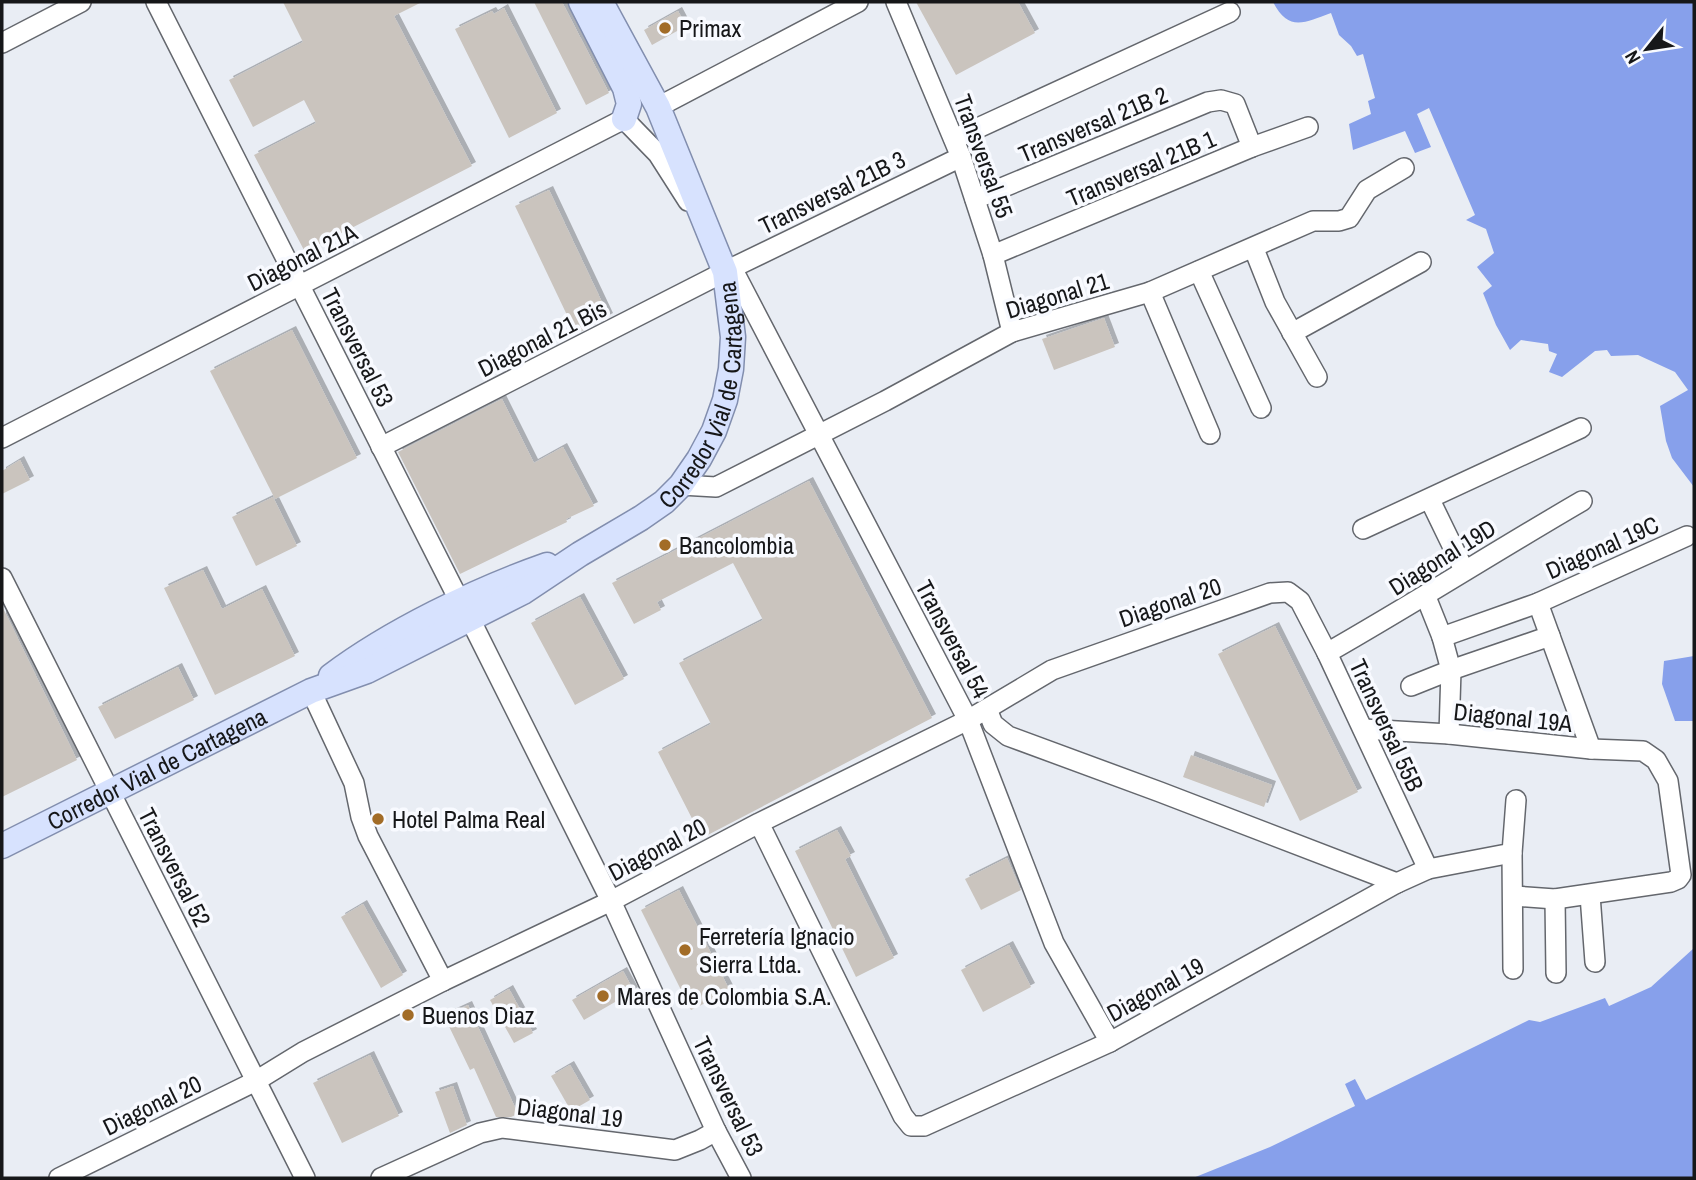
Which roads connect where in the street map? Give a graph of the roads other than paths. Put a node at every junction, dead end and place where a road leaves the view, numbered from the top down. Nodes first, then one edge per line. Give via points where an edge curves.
1 (81, 2) edge
2 (156, 2) edge
3 (581, 2) edge
4 (601, 2) edge
5 (858, 2) edge
6 (896, 2) edge
7 (1230, 12) dead end
8 (2, 43) edge
9 (658, 107) junction
10 (624, 119) junction
11 (1308, 127) dead end
12 (958, 148) junction
13 (1252, 148) junction
14 (1404, 168) dead end
15 (975, 199) junction
16 (712, 240) junction
17 (1254, 249) junction
18 (992, 256) junction
19 (1421, 262) dead end
20 (728, 270) junction
21 (1199, 271) junction
22 (299, 286) junction
23 (1150, 292) junction
24 (1012, 332) junction
25 (1292, 333) junction
26 (1317, 377) dead end
27 (1261, 408) dead end
28 (1581, 428) dead end
29 (818, 434) junction
30 (1210, 434) dead end
31 (2, 438) edge
32 (381, 447) junction
33 (681, 485) junction
34 (1430, 500) junction
35 (1582, 502) dead end
36 (1363, 529) dead end
37 (1687, 536) dead end
38 (1464, 570) junction
39 (2, 578) edge
40 (1288, 592) joint
41 (1426, 597) junction
42 (1538, 603) junction
43 (465, 610) junction
44 (1550, 636) junction
45 (1442, 637) junction
46 (1327, 653) junction
47 (1451, 670) junction
48 (1411, 686) dead end
49 (311, 691) junction
50 (987, 709) junction
51 (968, 720) junction
52 (1363, 729) junction
53 (1449, 734) junction
54 (1591, 749) junction
55 (109, 790) junction
56 (1516, 800) dead end
57 (759, 823) junction
58 (2, 846) edge
59 (1512, 853) junction
60 (1413, 876) junction
61 (1590, 895) junction
62 (1514, 896) junction
63 (1555, 899) junction
64 (611, 901) junction
65 (1595, 962) dead end
66 (1513, 969) dead end
67 (1556, 973) dead end
68 (443, 981) junction
69 (1110, 1042) junction
70 (256, 1081) junction
71 (716, 1131) junction
72 (59, 1178) edge
73 (305, 1178) edge
74 (381, 1178) edge
75 (741, 1178) edge

1 - 8 street
2 - 22 street, Transversal 53
3 - 10 main road via 625,88 629,104
4 - 9 main road, Corredor Vial de Cartagena
5 - 9 street
6 - 12 street, Transversal 55
7 - 12 street, Transversal 21B 3
9 - 16 main road, Corredor Vial de Cartagena
10 - 16 street via 658,154
10 - 22 street, Diagonal 21A
11 - 13 street, Transversal 21B 1
12 - 15 street, Transversal 55
12 - 20 street, Transversal 21B 3
13 - 15 street, Transversal 21B 2 via 1235,104 1209,102
13 - 18 street, Transversal 21B 1
14 - 17 street, Diagonal 21 via 1367,190 1349,218 1313,221
15 - 18 street, Transversal 55
16 - 20 main road, Corredor Vial de Cartagena
17 - 21 street, Diagonal 21
17 - 25 street
18 - 24 street, Transversal 55
19 - 25 street
20 - 29 street, Transversal 54
20 - 32 street, Diagonal 21 Bis
20 - 33 main road, Corredor Vial de Cartagena via 732,369 714,431
21 - 23 street, Diagonal 21
21 - 27 street
22 - 31 street, Diagonal 21A
22 - 32 street, Transversal 53
23 - 24 street, Diagonal 21
23 - 30 street
24 - 29 street, Diagonal 21
25 - 26 street
28 - 34 street
29 - 33 street, Diagonal 21 via 716,487
29 - 51 street, Transversal 54
32 - 43 street, Transversal 53
33 - 43 main road, Corredor Vial de Cartagena via 641,518 580,554 519,575
34 - 36 street
34 - 38 street
35 - 38 street, Diagonal 19D
37 - 42 street, Diagonal 19C
38 - 41 street, Diagonal 19D
39 - 55 street, Transversal 52
40 - 46 street, Transversal 55B via 1300,601
40 - 50 street, Diagonal 20 via 1270,593 1052,670
41 - 45 street
41 - 46 street, Diagonal 19D
42 - 44 street
42 - 45 street, Diagonal 19C
43 - 49 main road, Corredor Vial de Cartagena via 363,652
43 - 64 street, Transversal 53
44 - 47 street
44 - 54 street
45 - 47 street
46 - 52 street, Transversal 55B
47 - 48 street
47 - 53 street
49 - 55 main road, Corredor Vial de Cartagena
49 - 68 street via 354,783 368,836
50 - 51 street, Diagonal 20
50 - 60 street via 993,724 1008,736
51 - 57 street, Diagonal 20
51 - 69 street, Transversal 54 via 1054,943
52 - 53 street, Diagonal 19A
52 - 60 street, Transversal 55B
53 - 54 street, Diagonal 19A
54 - 61 street, Diagonal 19A via 1643,751 1656,760 1668,781 1681,875 1671,882
55 - 58 main road, Corredor Vial de Cartagena
55 - 70 street, Transversal 52
56 - 59 street
57 - 64 street, Diagonal 20
57 - 69 street, Diagonal 19 via 911,1126 924,1126
59 - 60 street, Diagonal 19
59 - 62 street
60 - 69 street, Diagonal 19
61 - 63 street
61 - 65 street
62 - 63 street
62 - 66 street
63 - 67 street
64 - 68 street, Diagonal 20
64 - 71 street, Transversal 53
68 - 70 street, Diagonal 20
70 - 72 street, Diagonal 20
70 - 73 street, Transversal 52
71 - 74 street, Diagonal 19 via 675,1150 502,1128 480,1133
71 - 75 street, Transversal 53

